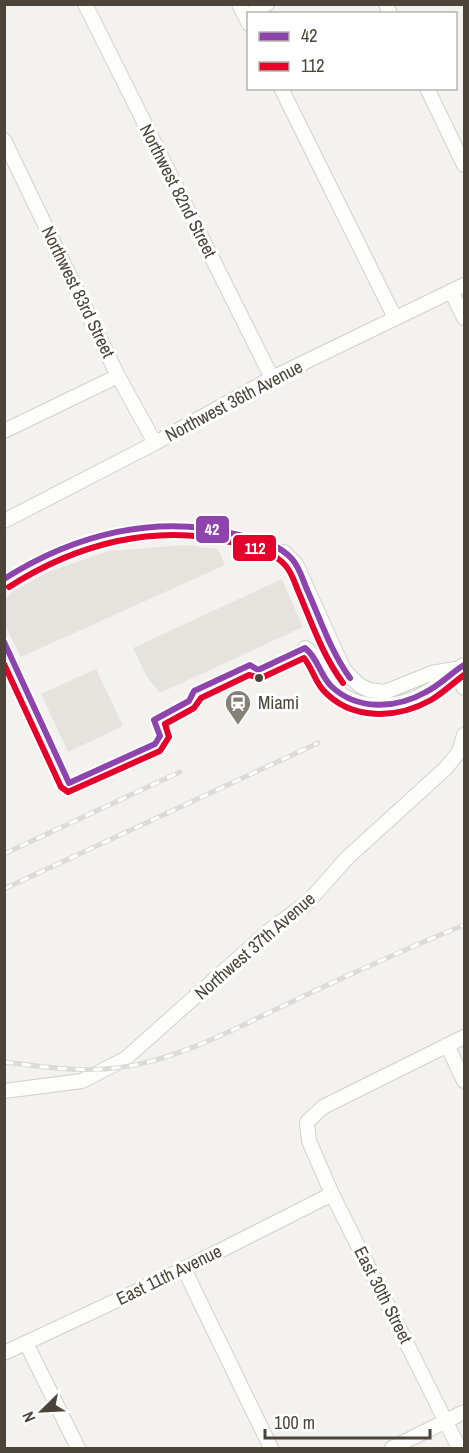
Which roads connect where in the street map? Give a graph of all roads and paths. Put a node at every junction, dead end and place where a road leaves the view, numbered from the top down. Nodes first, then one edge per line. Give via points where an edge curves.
1 (85, 4) edge
2 (267, 4) edge
3 (252, 12) edge
4 (282, 90) edge
5 (428, 90) edge
6 (4, 140) edge
7 (465, 165) edge
8 (465, 285) edge
9 (451, 291) junction
10 (394, 318) junction
11 (465, 318) edge
12 (118, 376) junction
13 (272, 378) junction
14 (5, 429) edge
15 (155, 443) junction
16 (4, 521) edge
17 (284, 552) dead end
18 (305, 648) dead end
19 (460, 667) edge
20 (465, 688) edge
21 (465, 735) edge
22 (465, 1037) edge
23 (447, 1045) junction
24 (465, 1081) edge
25 (4, 1091) edge
26 (332, 1194) junction
27 (184, 1269) junction
28 (26, 1343) junction
29 (4, 1353) edge
30 (465, 1412) edge
31 (446, 1421) junction
32 (78, 1449) edge
33 (271, 1449) edge
34 (392, 1449) edge
35 (459, 1449) edge

1 - 13 street, Northwest 82nd Street
2 - 3 street
4 - 10 street
5 - 7 street
6 - 12 street, Northwest 83rd Street
8 - 9 street, Northwest 36th Avenue
9 - 10 street, Northwest 36th Avenue
9 - 11 street
10 - 13 street, Northwest 36th Avenue
12 - 14 street
12 - 15 street, Northwest 83rd Street
13 - 15 street, Northwest 36th Avenue
15 - 16 street, Northwest 36th Avenue
17 - 19 street via 296,564 344,670 359,685 385,692 432,673
18 - 19 street via 334,688 369,706 403,702 437,686
19 - 20 street
21 - 25 street, Northwest 37th Avenue via 451,763 348,858 307,903 270,930 131,1054 82,1082
22 - 23 street
23 - 24 street
23 - 26 street, East 30th Street via 323,1107 307,1122 309,1141
26 - 27 street, East 11th Avenue
26 - 31 street, East 30th Street
27 - 28 street, East 11th Avenue
27 - 33 street
28 - 29 street, East 11th Avenue
28 - 32 street
30 - 31 street
31 - 34 street
31 - 35 street, East 30th Street

